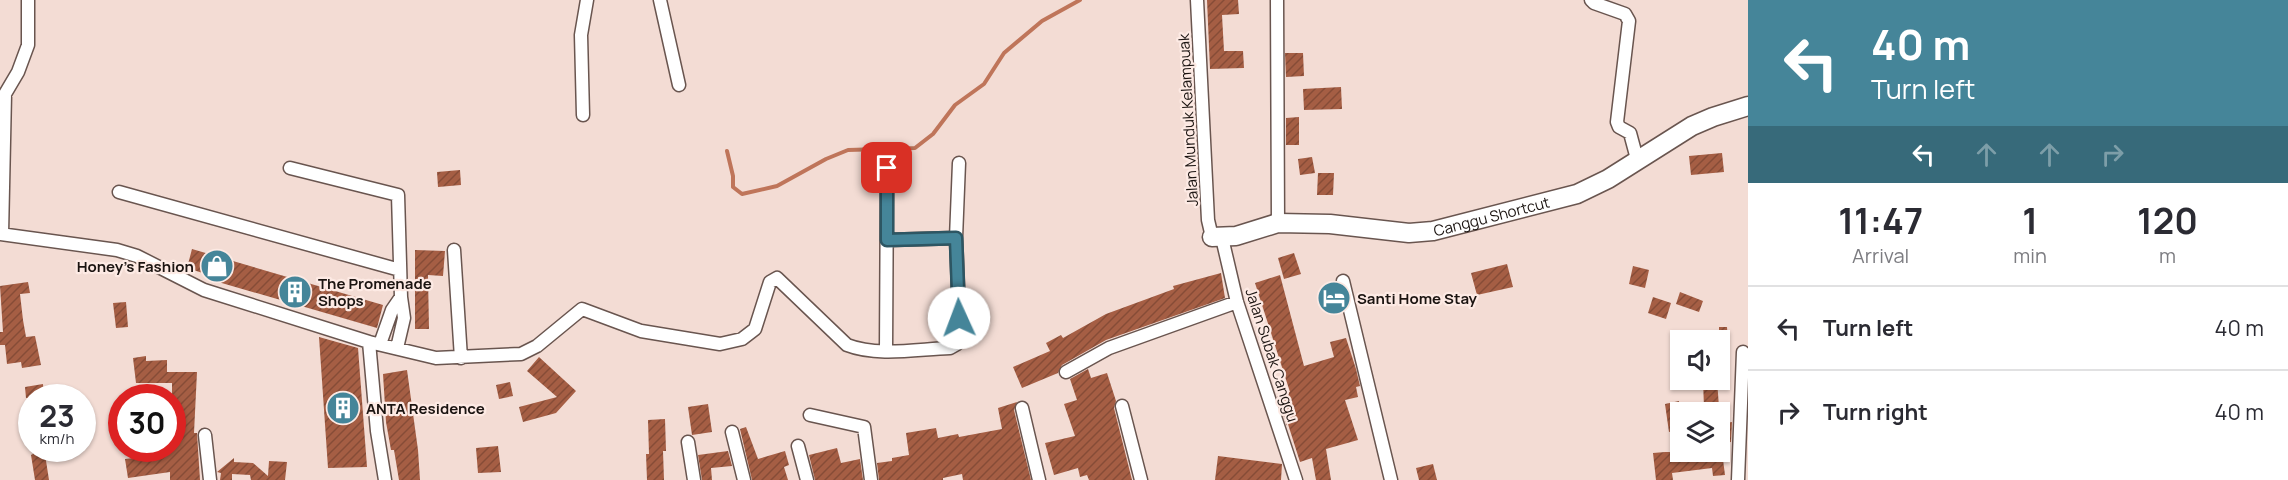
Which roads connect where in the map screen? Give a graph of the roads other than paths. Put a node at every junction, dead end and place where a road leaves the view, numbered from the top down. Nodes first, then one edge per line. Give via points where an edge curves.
1 (28, 0) edge
2 (586, 0) edge
3 (660, 0) edge
4 (1197, 0) edge
5 (1276, 0) edge
6 (1591, 0) edge
7 (679, 85) dead end
8 (1748, 106) edge
9 (583, 115) dead end
10 (1637, 159) junction
11 (959, 163) dead end
12 (290, 168) dead end
13 (887, 168) dead end
14 (119, 192) dead end
15 (1278, 223) junction
16 (1, 234) edge
17 (956, 238) junction
18 (1217, 238) junction
19 (887, 240) junction
20 (454, 250) dead end
21 (400, 270) junction
22 (1343, 281) dead end
23 (400, 297) junction
24 (1237, 302) junction
25 (375, 343) junction
26 (397, 348) junction
27 (886, 350) junction
28 (1743, 352) dead end
29 (461, 358) junction
30 (1066, 372) dead end
31 (1122, 406) dead end
32 (1022, 408) dead end
33 (810, 415) dead end
34 (732, 432) dead end
35 (205, 435) dead end
36 (688, 442) dead end
37 (798, 446) dead end
38 (210, 480) edge
39 (385, 480) edge
40 (694, 480) edge
41 (744, 480) edge
42 (807, 480) edge
43 (871, 480) edge
44 (1039, 480) edge
45 (1141, 480) edge
46 (1296, 480) edge
47 (1391, 480) edge
48 (1738, 480) edge

1 - 16 street via 28,45 4,94
2 - 9 street via 581,35
3 - 7 street
4 - 18 street, Jalan Munduk Kelampuak via 1208,220
5 - 15 street
6 - 10 street via 1625,14 1629,21 1617,122 1630,133
8 - 10 street, Canggu Shortcut via 1692,126
10 - 15 street, Canggu Shortcut via 1577,194 1433,231 1409,233
11 - 17 street
12 - 21 street via 398,195
13 - 19 street
14 - 21 street
15 - 18 street, Canggu Shortcut
16 - 25 street via 117,250 204,290
17 - 19 street
17 - 27 street via 960,338 957,344 950,348
18 - 24 street, Jalan Subak Canggu
19 - 27 street
20 - 29 street
21 - 23 street
22 - 47 street
23 - 25 street
23 - 26 street via 404,318
24 - 30 street via 1109,348
24 - 46 street, Jalan Subak Canggu
25 - 26 street
25 - 39 street via 378,431
26 - 29 street via 436,358
27 - 29 street via 847,345 777,278 770,282 755,329 742,339 720,344 640,331 582,309 537,346 521,354
28 - 48 street
31 - 45 street
32 - 44 street
33 - 43 street via 864,427
34 - 41 street
35 - 38 street
36 - 40 street
37 - 42 street

